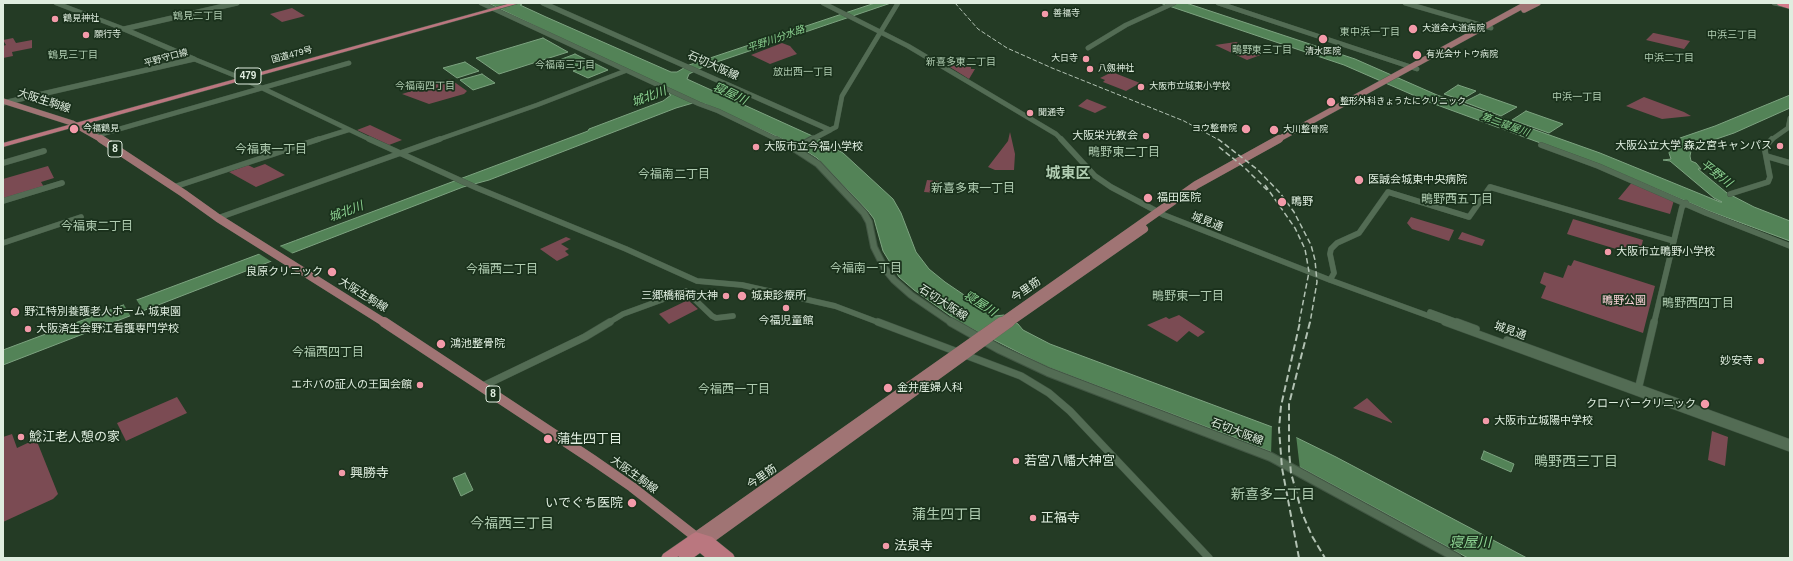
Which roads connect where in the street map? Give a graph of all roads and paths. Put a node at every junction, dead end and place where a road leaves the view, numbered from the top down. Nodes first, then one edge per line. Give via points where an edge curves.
1 (56, 3) edge
2 (236, 3) edge
3 (481, 3) edge
4 (510, 3) edge
5 (517, 3) edge
6 (543, 3) edge
7 (823, 3) edge
8 (898, 3) edge
9 (1174, 3) edge
10 (1218, 3) edge
11 (1405, 3) edge
12 (1528, 3) edge
13 (1538, 3) edge
14 (1775, 3) edge
15 (1787, 4) edge
16 (494, 8) junction
17 (1488, 27) junction
18 (124, 29) junction
19 (881, 32) junction
20 (1088, 48) dead end
21 (194, 59) junction
22 (349, 63) dead end
23 (1414, 68) junction
24 (626, 71) junction
25 (239, 77) junction
26 (261, 89) junction
27 (5, 102) edge
28 (1790, 118) edge
29 (73, 124) junction
30 (348, 130) junction
31 (830, 130) junction
32 (95, 136) junction
33 (3, 144) edge
34 (1541, 145) dead end
35 (796, 148) junction
36 (44, 151) dead end
37 (400, 153) junction
38 (1766, 156) junction
39 (3, 163) edge
40 (1790, 163) edge
41 (62, 182) dead end
42 (174, 187) junction
43 (1730, 194) dead end
44 (3, 201) edge
45 (1686, 203) junction
46 (1163, 212) junction
47 (81, 217) dead end
48 (218, 218) junction
49 (1674, 241) junction
50 (3, 243) edge
51 (1790, 246) edge
52 (1331, 279) junction
53 (733, 316) dead end
54 (984, 338) junction
55 (963, 353) junction
56 (481, 386) junction
57 (1638, 390) junction
58 (1790, 443) edge
59 (1790, 448) edge
60 (702, 541) junction
61 (667, 558) edge
62 (684, 558) edge
63 (715, 558) edge
64 (729, 558) edge
65 (1209, 558) edge
66 (1457, 558) edge

1 - 18 street
2 - 18 main road
3 - 16 street
4 - 16 highway, 国道479号 / 479
5 - 16 highway, 国道479号 / 479
6 - 31 main road, 石切大阪線
7 - 19 street, 城見通
8 - 19 street
9 - 20 street via 1126,25
10 - 23 street
11 - 17 street
12 - 17 main road
13 - 17 main road
14 - 15 main road
16 - 24 street
16 - 25 highway, 国道479号 / 479
17 - 23 main road
18 - 21 main road, 平野守口線
19 - 31 street via 842,96 836,127
19 - 46 street, 城見通 via 1056,134 1095,176 1115,189
21 - 25 street
21 - 27 main road, 平野守口線
22 - 26 street
23 - 46 main road, 今里筋
24 - 35 street
24 - 37 street
25 - 26 street
25 - 29 highway, 国道479号 / 479
26 - 30 street
26 - 32 street
27 - 29 main road, 大阪生駒線 / 8
28 - 38 street via 1788,128 1766,145
29 - 32 main road, 大阪生駒線 / 8
29 - 33 highway, 国道479号 / 479
30 - 37 street
30 - 42 street
31 - 35 main road
32 - 42 main road, 大阪生駒線 / 8
34 - 45 street
35 - 54 main road, 石切大阪線 via 818,164 864,213 869,222 874,247 894,280 934,312
36 - 39 street
37 - 48 street
37 - 55 street via 697,281 748,286 828,304
38 - 40 street
38 - 43 street via 1770,176 1768,183
41 - 44 street
42 - 48 main road, 大阪生駒線 / 8
45 - 49 street via 1682,206
45 - 51 street
46 - 52 street, 城見通
46 - 54 main road, 今里筋
47 - 50 street
48 - 56 main road, 大阪生駒線 / 8
49 - 52 street via 1490,187 1470,217 1388,192 1358,233 1332,248 1330,254 1334,273
49 - 57 street
52 - 57 street, 城見通
53 - 56 street via 716,318 686,291 681,292 623,314 585,337
54 - 55 main road, 今里筋
54 - 66 main road, 石切大阪線 via 1048,372 1271,457
55 - 60 main road, 今里筋
55 - 65 street via 1020,376 1062,403
56 - 60 main road, 大阪生駒線 / 8 via 632,487
57 - 58 street, 城見通
57 - 59 street, 城見通
60 - 61 highway
60 - 62 highway
60 - 63 highway
60 - 64 highway

